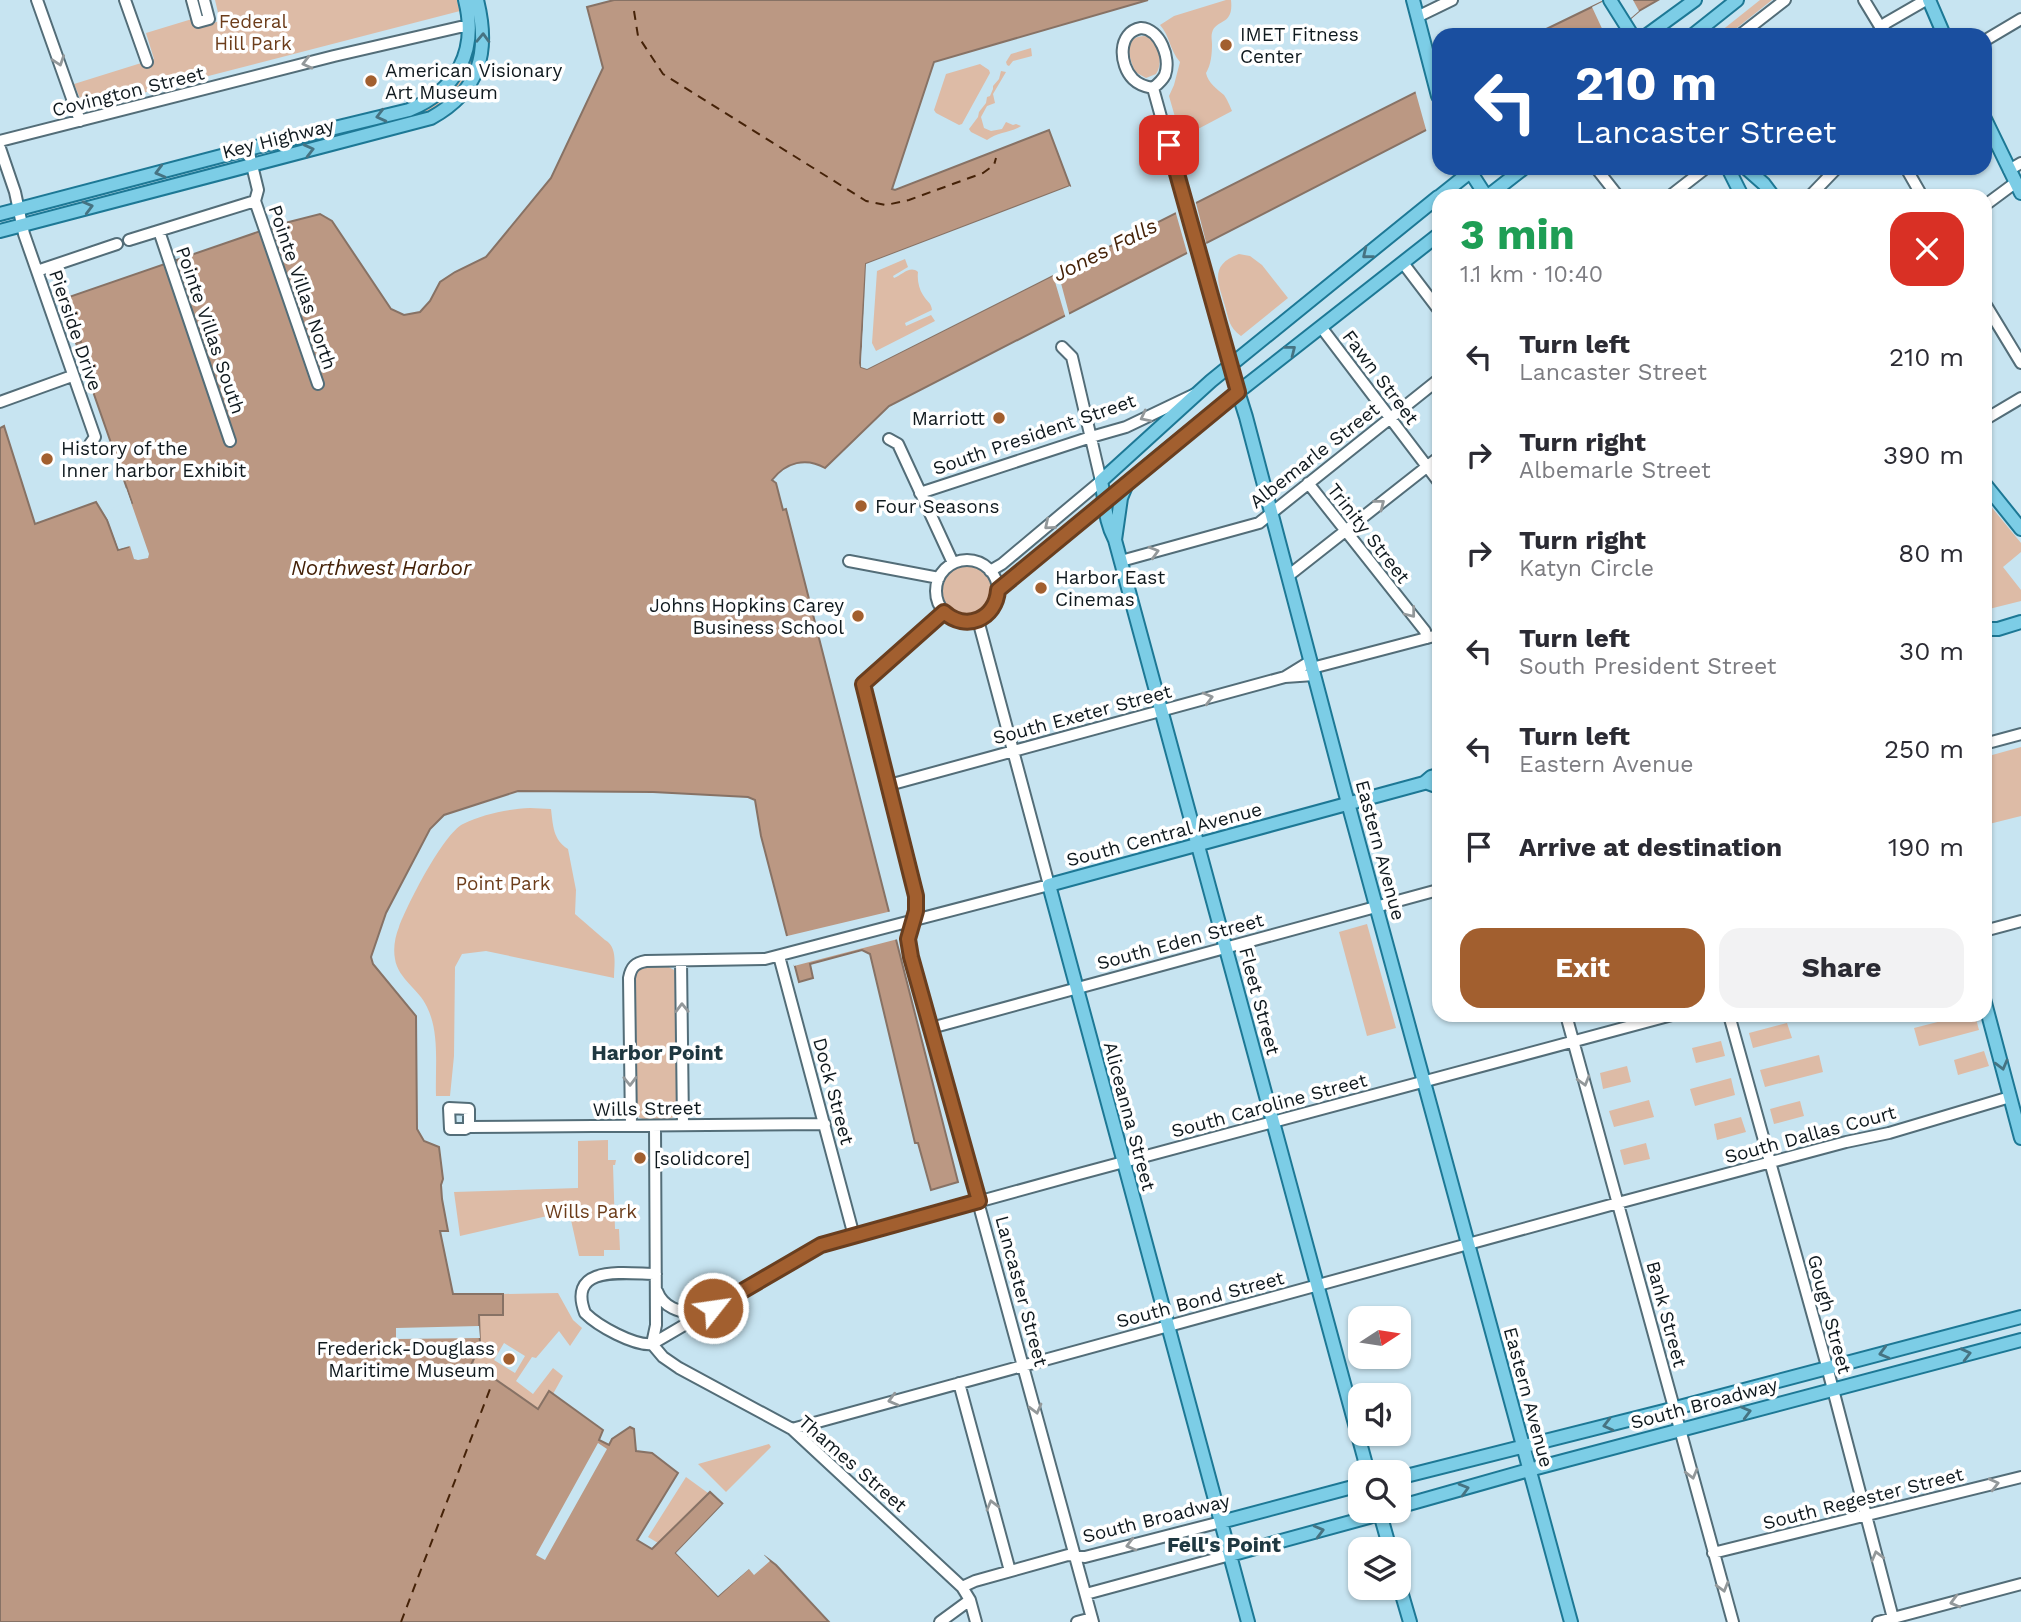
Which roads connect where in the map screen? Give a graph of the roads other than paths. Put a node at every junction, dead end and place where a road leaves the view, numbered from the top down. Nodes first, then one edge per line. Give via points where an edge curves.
1 (37, 0) edge
2 (125, 0) edge
3 (192, 0) edge
4 (204, 0) edge
5 (465, 0) edge
6 (477, 0) edge
7 (1413, 0) edge
8 (1452, 0) edge
9 (1611, 0) edge
10 (1695, 0) edge
11 (1737, 0) edge
12 (1785, 0) edge
13 (1864, 0) edge
14 (1928, 0) edge
15 (1417, 17) junction
16 (2021, 19) edge
17 (469, 27) junction
18 (1627, 28) edge
19 (1657, 28) edge
20 (1702, 28) edge
21 (1749, 28) edge
22 (1875, 28) edge
23 (1882, 28) edge
24 (1941, 28) edge
25 (1992, 36) edge
26 (147, 62) dead end
27 (1432, 73) edge
28 (1153, 88) junction
29 (80, 121) junction
30 (1992, 134) edge
31 (0, 141) edge
32 (0, 148) edge
33 (248, 149) junction
34 (2021, 163) edge
35 (252, 165) junction
36 (2009, 170) junction
37 (1464, 175) edge
38 (1515, 175) edge
39 (1602, 175) edge
40 (1697, 175) edge
41 (1754, 175) edge
42 (1830, 175) edge
43 (2018, 188) edge
44 (1447, 189) edge
45 (1496, 189) edge
46 (1612, 189) edge
47 (1680, 189) edge
48 (1768, 189) edge
49 (1817, 189) edge
50 (255, 201) junction
51 (1432, 202) edge
52 (1992, 202) edge
53 (19, 209) junction
54 (0, 214) edge
55 (22, 225) junction
56 (0, 231) edge
57 (159, 231) junction
58 (129, 240) dead end
59 (1432, 240) edge
60 (117, 244) dead end
61 (1403, 263) junction
62 (37, 271) junction
63 (1432, 301) edge
64 (1992, 317) edge
65 (1321, 327) junction
66 (1062, 347) dead end
67 (2021, 363) edge
68 (1230, 366) junction
69 (72, 376) junction
70 (318, 384) dead end
71 (1432, 385) edge
72 (1238, 392) junction
73 (1197, 393) junction
74 (2021, 398) edge
75 (0, 402) edge
76 (1992, 415) edge
77 (1390, 418) junction
78 (1091, 437) junction
79 (889, 439) dead end
80 (230, 441) dead end
81 (90, 444) dead end
82 (1432, 463) edge
83 (1428, 467) junction
84 (1432, 473) edge
85 (1101, 481) junction
86 (1129, 482) junction
87 (1308, 483) junction
88 (1992, 493) edge
89 (920, 494) junction
90 (1105, 502) junction
91 (1271, 512) junction
92 (2021, 529) edge
93 (1346, 531) junction
94 (1115, 540) junction
95 (849, 561) dead end
96 (1121, 561) junction
97 (953, 564) junction
98 (990, 570) junction
99 (1288, 576) junction
100 (939, 578) junction
101 (998, 590) junction
102 (944, 612) junction
103 (978, 620) junction
104 (2021, 622) edge
105 (1992, 629) edge
106 (1998, 629) junction
107 (1992, 632) edge
108 (1432, 637) edge
109 (1427, 638) junction
110 (1312, 668) junction
111 (1161, 711) junction
112 (2021, 734) edge
113 (1992, 742) edge
114 (1013, 751) junction
115 (1432, 777) edge
116 (1425, 782) junction
117 (889, 785) junction
118 (1432, 785) edge
119 (1349, 804) junction
120 (1197, 845) junction
121 (1049, 885) junction
122 (1432, 892) edge
123 (1377, 906) junction
124 (2021, 921) edge
125 (913, 922) junction
126 (1992, 929) edge
127 (1225, 947) junction
128 (783, 955) junction
129 (681, 961) junction
130 (1076, 988) junction
131 (1568, 1022) edge
132 (1646, 1022) edge
133 (1731, 1022) edge
134 (1990, 1022) edge
135 (931, 1028) junction
136 (1574, 1041) junction
137 (1424, 1082) junction
138 (2010, 1097) junction
139 (1273, 1122) junction
140 (825, 1124) junction
141 (683, 1125) junction
142 (631, 1126) junction
143 (655, 1126) junction
144 (469, 1127) dead end
145 (2021, 1138) edge
146 (1123, 1162) junction
147 (1770, 1163) junction
148 (979, 1201) junction
149 (1618, 1203) junction
150 (854, 1236) junction
151 (1468, 1244) junction
152 (656, 1274) junction
153 (1317, 1285) junction
154 (656, 1289) junction
155 (701, 1316) junction
156 (2021, 1317) edge
157 (1168, 1326) junction
158 (2021, 1340) edge
159 (652, 1344) junction
160 (1024, 1365) junction
161 (1827, 1367) junction
162 (959, 1383) junction
163 (1832, 1389) junction
164 (1675, 1408) junction
165 (792, 1429) junction
166 (1680, 1430) junction
167 (1523, 1446) junction
168 (1365, 1460) edge
169 (1529, 1470) junction
170 (1411, 1475) edge
171 (2021, 1477) edge
172 (1348, 1488) edge
173 (1411, 1503) edge
174 (1866, 1516) junction
175 (1221, 1522) junction
176 (1348, 1523) edge
177 (1713, 1553) junction
178 (1230, 1555) junction
179 (1075, 1556) junction
180 (1010, 1571) junction
181 (2021, 1584) edge
182 (962, 1587) junction
183 (1086, 1594) junction
184 (970, 1600) junction
185 (1404, 1600) edge
186 (1093, 1620) edge
187 (1894, 1620) edge
188 (940, 1622) edge
189 (976, 1622) edge
190 (1077, 1622) edge
191 (1248, 1622) edge
192 (1410, 1622) edge
193 (1571, 1622) edge
194 (1733, 1622) edge
195 (1878, 1622) edge

1 -> 29 street
2 - 26 street
3 - 4 street via 198,22 209,19
5 - 17 main road, Key Highway
35 -> 6 main road, Key Highway via 413,124 445,110 468,86 481,56 484,34
7 - 15 main road
8 - 15 street
9 - 18 main road
10 - 19 main road
11 - 20 main road
12 - 21 street
13 - 22 street
14 - 23 street
14 - 24 main road
15 - 27 main road
16 - 25 street
17 -> 29 street, Covington Street via 334,56
17 -> 33 main road, Key Highway via 466,52 454,77 424,103
28 - 28 street via 1166,68 1161,44 1149,30 1135,29 1123,43 1127,68 1133,80
28 - 68 street, Eastern Avenue
29 - 31 street, Covington Street
30 - 36 main road
32 - 53 street, Pierside Drive
33 - 35 street, Pointe Villas North
33 -> 53 main road, Key Highway
34 - 36 street
35 - 50 street, Pointe Villas North via 258,190
55 -> 35 main road, Key Highway
36 - 43 main road
37 - 44 main road, South President Street
38 - 45 main road
39 - 46 street
40 - 47 street
41 - 48 main road
42 - 49 street
43 - 52 street
50 - 57 street
50 - 70 street, Pointe Villas North
51 -> 68 main road, South President Street
53 - 54 main road, Key Highway
53 - 55 street, Pierside Drive
55 - 56 main road, Key Highway
55 - 62 street, Pierside Drive
57 - 58 street
57 - 80 street, Pointe Villas South
59 - 61 main road
60 - 62 street
61 - 63 street
61 - 65 main road
62 - 69 street, Pierside Drive
64 - 67 street
72 -> 65 main road
65 - 77 street, Fawn Street
66 - 78 street, Fleet Street via 1072,357
68 - 72 main road, Eastern Avenue
68 - 73 main road, South President Street
69 - 75 street
69 - 81 street, Pierside Drive via 95,437
71 - 77 street, Albemarle Street
72 - 86 main road
72 - 91 main road, Eastern Avenue
73 -> 78 street, South President Street
73 - 85 main road, South President Street
74 - 76 street
77 - 83 street, Fawn Street
77 - 87 street, Albemarle Street
78 - 85 street, Fleet Street
78 - 89 street, South President Street
79 - 89 street via 898,444
82 - 83 street
83 - 84 street, Fawn Street
93 -> 83 street
85 - 90 main road, Fleet Street
85 -> 98 street, South President Street
86 - 90 main road
86 - 94 main road, Fleet Street via 1121,498
87 - 91 street, Albemarle Street
87 - 93 street, Trinity Street
88 - 92 main road
89 - 97 street
90 - 94 main road, Fleet Street via 1107,525
90 - 101 street
96 -> 91 street, Albemarle Street via 1259,523
91 - 99 main road, Eastern Avenue
93 - 99 street
93 -> 109 street, Trinity Street
94 - 96 main road, Fleet Street
95 - 100 street
96 - 111 main road, Fleet Street
97 - 98 street via 974,561
97 - 100 street
98 - 101 street
99 - 110 main road, Eastern Avenue
100 - 102 street via 936,596
101 - 103 street via 993,608
102 - 103 street via 958,621
102 - 117 street, Lancaster Street via 863,684
103 - 114 street, Aliceanna Street
104 - 106 main road
105 - 106 main road
106 - 107 main road
108 - 109 street, South Exeter Street
109 - 110 street, South Exeter Street
111 -> 110 street, South Exeter Street
110 - 119 main road, Eastern Avenue
111 - 114 street, South Exeter Street
111 - 120 main road, Fleet Street
112 - 113 street
114 - 117 street, South Exeter Street
114 - 121 street, Aliceanna Street
115 - 116 main road, South Central Avenue
116 - 118 main road, South Central Avenue
116 - 119 main road, South Central Avenue
117 - 125 street, Lancaster Street via 916,896
119 - 120 main road, South Central Avenue
119 - 123 main road, Eastern Avenue
120 - 121 main road, South Central Avenue
120 - 127 main road, Fleet Street
121 - 125 street, South Central Avenue
121 - 130 main road, Aliceanna Street
122 - 123 street, South Eden Street
123 - 127 street, South Eden Street
123 - 137 main road, Eastern Avenue
124 - 126 street
125 - 128 street, South Central Avenue
125 - 135 street, Lancaster Street via 909,945
127 - 130 street, South Eden Street
127 - 139 main road, Fleet Street
128 - 129 street, South Central Avenue
128 - 140 street, Dock Street
141 -> 129 street
129 -> 142 street, South Central Avenue via 646,961 634,965 629,978
130 - 135 street, South Eden Street
130 - 146 main road, Aliceanna Street
131 - 136 street, Bank Street
132 - 136 street, South Caroline Street
133 - 147 street, Gough Street
134 -> 138 main road
135 - 148 street, Lancaster Street
136 - 137 street, South Caroline Street
136 -> 149 street, Bank Street
137 - 139 street, South Caroline Street
137 - 151 main road, Eastern Avenue
138 - 145 main road
138 - 147 street, South Dallas Court
139 - 146 street, South Caroline Street
139 - 153 main road, Fleet Street
140 - 141 street, Wills Street
140 - 150 street, Dock Street
141 - 143 street, Wills Street
142 - 143 street, Wills Street
142 - 144 street, Wills Street
143 - 152 street
146 - 148 street, South Caroline Street
146 - 157 main road, Aliceanna Street
147 - 149 street, South Dallas Court
147 - 161 street, Gough Street
148 - 150 street, South Caroline Street
148 - 160 street, Lancaster Street
149 - 151 street, South Bond Street
149 - 164 street, Bank Street
150 - 155 street, South Caroline Street via 821,1245
151 - 153 street, South Bond Street
151 - 167 main road, Eastern Avenue
152 - 154 street
152 - 159 street, Thames Street via 599,1275 589,1280 582,1296 588,1316 631,1341
153 - 157 street, South Bond Street
153 - 168 main road, Fleet Street
154 - 155 street via 668,1306
154 - 159 street
155 - 159 street, South Caroline Street
156 -> 161 main road, South Broadway
157 - 160 street, South Bond Street
157 - 175 main road, Aliceanna Street
163 -> 158 main road, South Broadway
159 - 165 street, Thames Street via 679,1368
160 - 162 street, South Bond Street
160 -> 179 street, Lancaster Street
161 - 163 street, Gough Street
161 - 164 main road, South Broadway
162 -> 165 street, South Bond Street
180 -> 162 street
166 -> 163 main road, South Broadway
163 - 174 street, Gough Street
164 - 166 street, Bank Street
164 -> 167 main road, South Broadway
165 - 182 street, Thames Street
166 - 169 main road, South Broadway
166 -> 177 street, Bank Street
167 - 169 main road, Eastern Avenue
167 - 170 main road, South Broadway
173 -> 169 main road, South Broadway
169 - 193 main road, Eastern Avenue
174 -> 171 street, South Regester Street
172 - 175 main road, South Broadway
174 - 177 street, South Regester Street
187 -> 174 street, Gough Street
175 - 178 main road, Aliceanna Street
175 -> 179 street, South Broadway
178 -> 176 main road
177 -> 194 street, Bank Street
178 - 183 street
178 - 191 main road, Aliceanna Street
179 - 180 street, South Broadway
179 - 183 street, Lancaster Street
180 - 182 street, South Broadway
181 -> 187 street
182 - 184 street, Thames Street
183 - 186 street, Lancaster Street
184 - 188 street
184 - 189 street, Thames Street
185 - 192 main road
186 - 190 street
187 - 195 street

